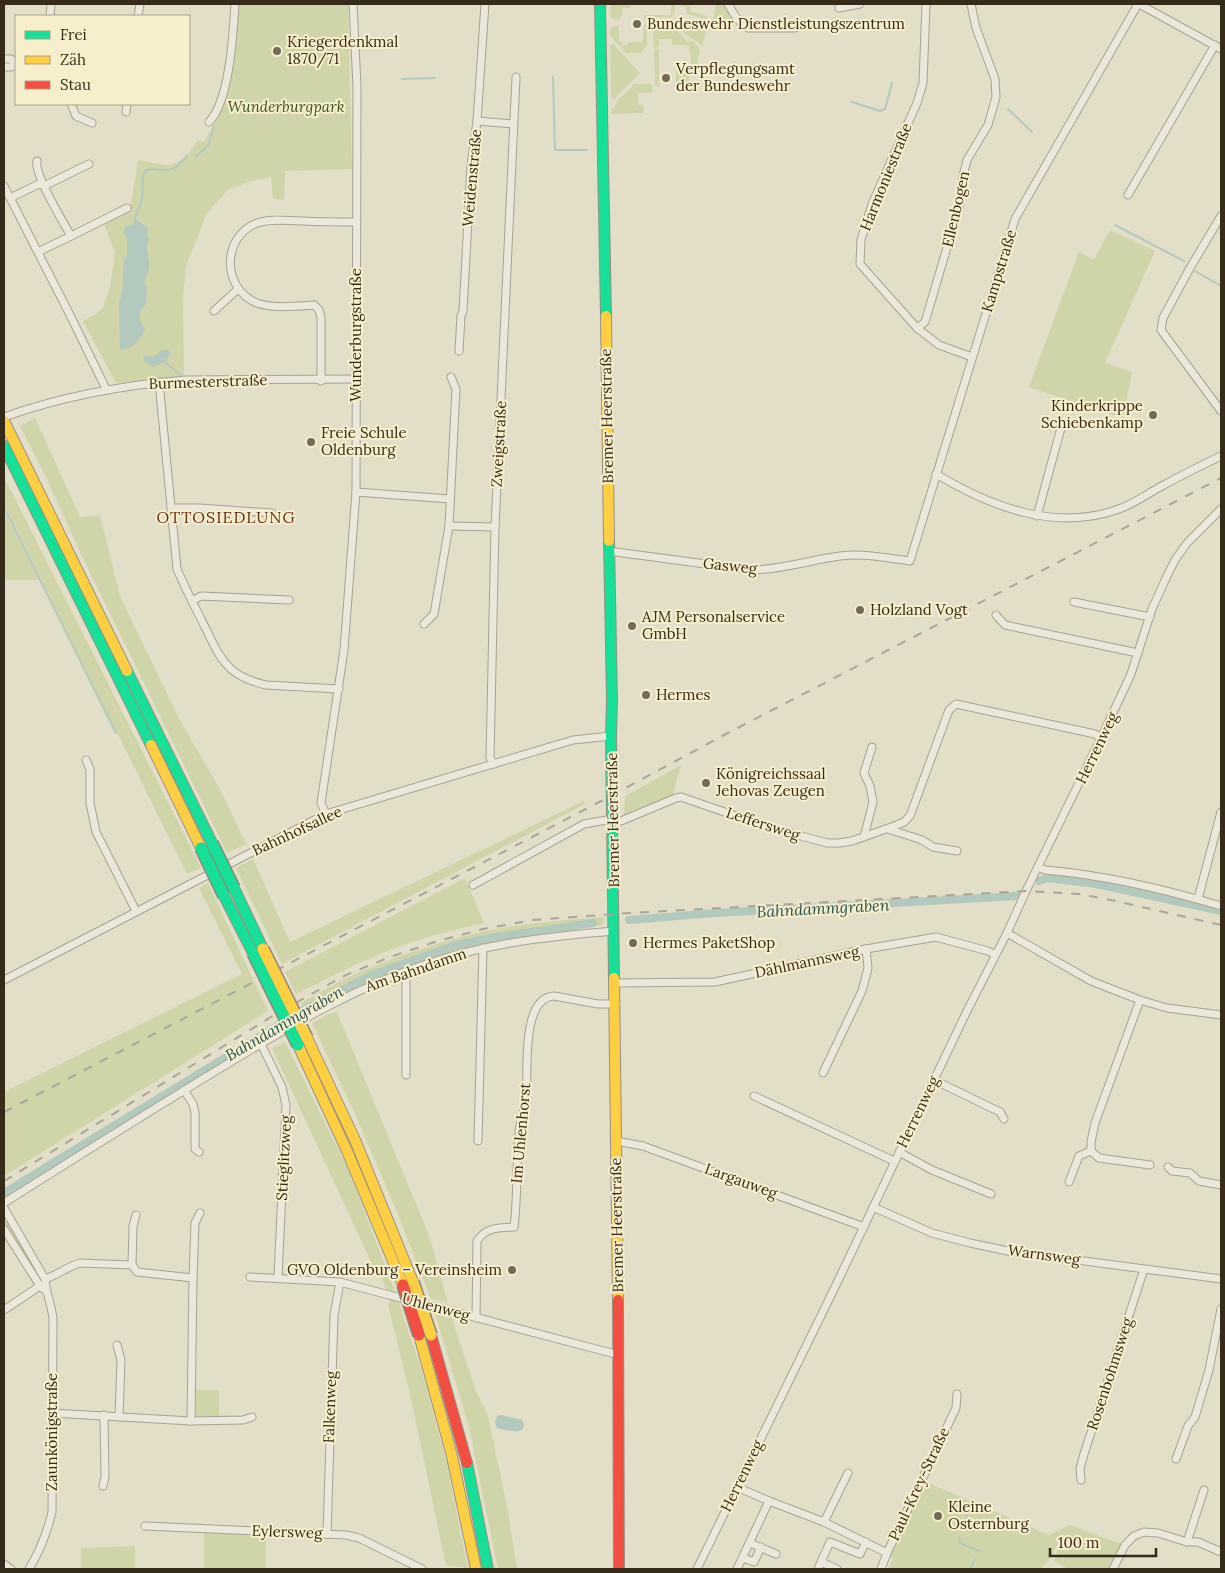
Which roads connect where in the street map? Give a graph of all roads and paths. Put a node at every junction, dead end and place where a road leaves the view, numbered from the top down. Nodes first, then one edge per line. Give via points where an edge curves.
1 (235, 4) edge
2 (353, 4) edge
3 (485, 4) edge
4 (600, 4) edge
5 (728, 4) edge
6 (860, 4) edge
7 (926, 4) edge
8 (972, 4) edge
9 (1139, 4) edge
10 (839, 6) edge
11 (795, 28) dead end
12 (1218, 47) edge
13 (4, 59) edge
14 (15, 63) edge
15 (516, 77) dead end
16 (71, 105) edge
17 (127, 105) edge
18 (126, 112) dead end
19 (477, 121) junction
20 (209, 122) dead end
21 (92, 123) dead end
22 (513, 124) junction
23 (37, 161) dead end
24 (89, 164) dead end
25 (43, 184) junction
26 (4, 186) edge
27 (1128, 195) dead end
28 (10, 198) junction
29 (127, 208) dead end
30 (1221, 216) edge
31 (356, 222) junction
32 (70, 236) junction
33 (38, 252) junction
34 (238, 289) junction
35 (214, 311) dead end
36 (917, 328) junction
37 (459, 351) dead end
38 (972, 357) junction
39 (451, 377) dead end
40 (356, 379) junction
41 (321, 381) junction
42 (159, 382) junction
43 (106, 389) junction
44 (1221, 411) edge
45 (4, 419) edge
46 (1061, 428) dead end
47 (8, 446) edge
48 (1221, 456) edge
49 (936, 474) junction
50 (356, 492) junction
51 (450, 499) junction
52 (171, 508) junction
53 (1221, 509) edge
54 (272, 513) dead end
55 (1037, 516) junction
56 (448, 526) junction
57 (495, 527) junction
58 (608, 551) junction
59 (910, 561) joint
60 (289, 600) dead end
61 (192, 601) junction
62 (1074, 602) dead end
63 (996, 616) dead end
64 (1150, 617) junction
65 (424, 624) dead end
66 (1138, 653) junction
67 (339, 689) junction
68 (612, 736) junction
69 (1102, 738) junction
70 (872, 747) dead end
71 (86, 760) dead end
72 (494, 764) junction
73 (1221, 812) edge
74 (326, 814) junction
75 (613, 820) junction
76 (887, 829) junction
77 (864, 837) junction
78 (206, 846) junction
79 (958, 851) dead end
80 (1038, 867) junction
81 (473, 885) dead end
82 (1198, 899) junction
83 (1221, 906) edge
84 (136, 912) junction
85 (614, 931) junction
86 (1007, 933) junction
87 (483, 948) junction
88 (866, 949) junction
89 (258, 951) junction
90 (996, 955) junction
91 (404, 972) junction
92 (4, 980) edge
93 (616, 983) junction
94 (1140, 1000) junction
95 (616, 1004) junction
96 (1221, 1015) edge
97 (262, 1044) junction
98 (823, 1073) dead end
99 (406, 1075) dead end
100 (934, 1080) junction
101 (184, 1090) junction
102 (754, 1096) dead end
103 (1004, 1119) dead end
104 (478, 1141) dead end
105 (616, 1142) junction
106 (1091, 1151) junction
107 (199, 1152) dead end
108 (899, 1152) junction
109 (894, 1161) junction
110 (1150, 1165) dead end
111 (1168, 1167) dead end
112 (1069, 1182) dead end
113 (1221, 1185) edge
114 (992, 1194) dead end
115 (4, 1203) edge
116 (873, 1207) junction
117 (4, 1208) edge
118 (200, 1213) dead end
119 (136, 1215) dead end
120 (864, 1227) junction
121 (4, 1229) edge
122 (132, 1265) junction
123 (1144, 1269) junction
124 (250, 1277) dead end
125 (193, 1278) junction
126 (278, 1278) junction
127 (45, 1279) junction
128 (1221, 1279) edge
129 (340, 1282) junction
130 (408, 1284) junction
131 (43, 1289) junction
132 (1221, 1309) edge
133 (4, 1310) edge
134 (476, 1318) junction
135 (117, 1345) dead end
136 (619, 1355) junction
137 (958, 1394) dead end
138 (52, 1413) junction
139 (104, 1415) junction
140 (119, 1417) junction
141 (252, 1417) dead end
142 (191, 1421) junction
143 (1176, 1458) dead end
144 (848, 1473) dead end
145 (1081, 1480) dead end
146 (103, 1486) dead end
147 (737, 1487) junction
148 (1204, 1490) dead end
149 (769, 1501) junction
150 (824, 1522) junction
151 (145, 1526) dead end
152 (327, 1534) junction
153 (866, 1542) junction
154 (1187, 1542) junction
155 (750, 1543) junction
156 (761, 1547) junction
157 (1221, 1552) edge
158 (887, 1553) junction
159 (479, 1554) junction
160 (776, 1554) dead end
161 (743, 1558) junction
162 (4, 1564) edge
163 (820, 1566) edge
164 (11, 1569) edge
165 (29, 1569) edge
166 (422, 1569) edge
167 (476, 1569) edge
168 (488, 1569) edge
169 (619, 1569) edge
170 (697, 1569) edge
171 (737, 1569) edge
172 (837, 1569) edge
173 (881, 1569) edge
174 (1113, 1569) edge

1 - 20 street via 233,36 221,99
2 - 31 street, Wunderburgstraße via 357,87
3 - 19 street, Weidenstraße
4 - 58 main road, Bremer Heerstraße
5 - 11 street via 737,20 748,28
6 - 10 street
7 - 36 street, Harmoniestraße via 923,83 872,204 861,240 860,264
8 - 36 street, Ellenbogen via 976,28 995,79 996,97 988,125 967,160 959,207 925,322
9 - 12 street
9 - 38 street, Kampstraße via 1015,219
12 - 27 street
13 - 14 street
15 - 22 street, Zweigstraße
16 - 21 street via 76,116
17 - 18 street
19 - 22 street
19 - 37 street, Weidenstraße via 471,165
22 - 57 street, Zweigstraße
23 - 25 street
24 - 25 street
25 - 28 street
25 - 32 street
26 - 28 street
28 - 33 street
29 - 32 street
30 - 44 street via 1163,318 1160,330
31 - 34 street via 280,220 249,228 238,237 230,257
31 - 40 street, Wunderburgstraße
32 - 33 street
33 - 43 street
34 - 35 street
34 - 41 street via 260,304 314,306 318,310 321,318
36 - 38 street, Harmoniestraße via 939,345
38 - 49 street, Kampstraße
39 - 51 street via 456,389
40 - 41 street, Burmesterstraße
40 - 50 street, Wunderburgstraße
41 - 42 street, Burmesterstraße
42 - 43 street, Burmesterstraße
42 - 52 street
43 - 45 street, Burmesterstraße via 37,405
45 - 47 main road
46 - 55 street
47 - 78 main road
48 - 55 street via 1118,510 1055,518
49 - 55 street via 986,500
49 - 59 street, Kampstraße
50 - 51 street
50 - 67 street, Wunderburgstraße
51 - 56 street
52 - 54 street
52 - 61 street via 178,569
53 - 64 street, Herrenweg via 1175,560
56 - 57 street
56 - 65 street via 434,614
57 - 72 street, Zweigstraße via 490,758
58 - 59 street, Gasweg via 751,570 858,555
58 - 68 main road, Bremer Heerstraße
60 - 61 street via 202,596
61 - 67 street via 219,654 241,677 266,685
62 - 64 street
63 - 66 street via 1005,625
64 - 66 street, Herrenweg
66 - 69 street, Herrenweg
67 - 74 street, Wunderburgstraße via 321,803
68 - 72 street, Bahnhofsallee via 573,740
68 - 75 main road, Bremer Heerstraße
69 - 76 street, Leffersweg via 956,704 949,710 910,816
69 - 80 street, Herrenweg
70 - 77 street via 864,773 873,802
71 - 84 street via 90,769 90,803 96,832
72 - 74 street, Bahnhofsallee
73 - 82 street
74 - 84 street, Bahnhofsallee
75 - 77 street, Leffersweg via 621,821 681,797 815,840 838,843
75 - 81 street, Leffersweg via 575,829
75 - 85 main road, Bremer Heerstraße
76 - 77 street, Leffersweg
76 - 79 street via 922,840 933,847
78 - 89 main road, bridge via 224,896
78 - 89 main road, bridge via 234,888
80 - 82 street
80 - 86 street, Herrenweg
82 - 83 street
84 - 92 street, Bahnhofsallee
85 - 87 street, Am Bahndamm via 538,938
85 - 93 main road, Bremer Heerstraße
86 - 90 street, Herrenweg
86 - 94 street via 1092,981
87 - 91 street, Am Bahndamm
87 - 104 street
88 - 90 street, Dählmannsweg via 936,937
88 - 93 street, Dählmannsweg via 715,982
88 - 98 street via 868,968 862,992
89 - 130 main road, bridge via 362,1158
90 - 100 street, Herrenweg
91 - 97 street, Am Bahndamm via 344,997
91 - 99 street
93 - 95 main road, Bremer Heerstraße
94 - 96 street via 1167,1008
94 - 106 street via 1095,1123
95 - 105 main road, Bremer Heerstraße
95 - 134 street, Im Uhlenhorst via 547,996 533,1016 527,1038 526,1102 519,1133 514,1227 489,1230 477,1241
97 - 101 street, Am Bahndamm
97 - 126 street, Stieglitzweg via 282,1086 286,1105
100 - 103 street via 1000,1112
100 - 108 street, Herrenweg
101 - 107 street via 195,1112 195,1149
101 - 115 street, Am Bahndamm
102 - 109 street
105 - 120 street, Largauweg via 643,1146
105 - 136 main road, Bremer Heerstraße
106 - 110 street via 1099,1158
106 - 112 street via 1079,1156
108 - 109 street, Herrenweg
108 - 114 street via 932,1170
109 - 116 street, Herrenweg
111 - 113 street via 1172,1171 1190,1173 1199,1181
116 - 120 street, Herrenweg
116 - 123 street, Warnsweg via 932,1233 970,1243
117 - 127 street, Zaunkönigstraße
118 - 125 street via 195,1223
119 - 122 street
120 - 147 street, Herrenweg
121 - 131 street, Zaunkönigstraße
122 - 125 street via 137,1272
122 - 127 street via 80,1263
123 - 128 street, Warnsweg
123 - 145 street, Rosenbohmsweg via 1084,1454
124 - 126 street, Uhlenweg
125 - 142 street
126 - 129 street, Uhlenweg
127 - 131 street, Zaunkönigstraße
129 - 134 street, Uhlenweg
129 - 152 street, Falkenweg via 333,1324
130 - 159 main road, bridge
130 - 159 main road, bridge via 432,1335 468,1468
131 - 133 street
131 - 138 street, Zaunkönigstraße via 53,1318
132 - 143 street via 1209,1370 1195,1417 1188,1426
134 - 136 street, Uhlenweg
135 - 140 street via 121,1360
136 - 169 main road, Bremer Heerstraße
137 - 158 street, Paul-Krey-Straße via 956,1408
138 - 139 street
138 - 165 street, Zaunkönigstraße via 52,1512 39,1553
139 - 140 street
139 - 146 street
140 - 142 street
141 - 142 street
144 - 150 street
147 - 149 street, Paul-Krey-Straße
147 - 170 street, Herrenweg
148 - 154 street
149 - 150 street, Paul-Krey-Straße
149 - 155 street
150 - 153 street, Paul-Krey-Straße
151 - 152 street, Eylersweg
152 - 166 street, Eylersweg via 360,1538
153 - 158 street, Paul-Krey-Straße
153 - 163 street, Paul-Krey-Straße via 860,1554 830,1542
154 - 157 street via 1198,1542
154 - 174 street via 1144,1532 1125,1545
155 - 156 street
155 - 161 street
156 - 160 street
156 - 161 street via 754,1562
158 - 173 street
159 - 167 main road
159 - 168 main road
161 - 171 street
162 - 164 street
163 - 172 street, Paul-Krey-Straße

